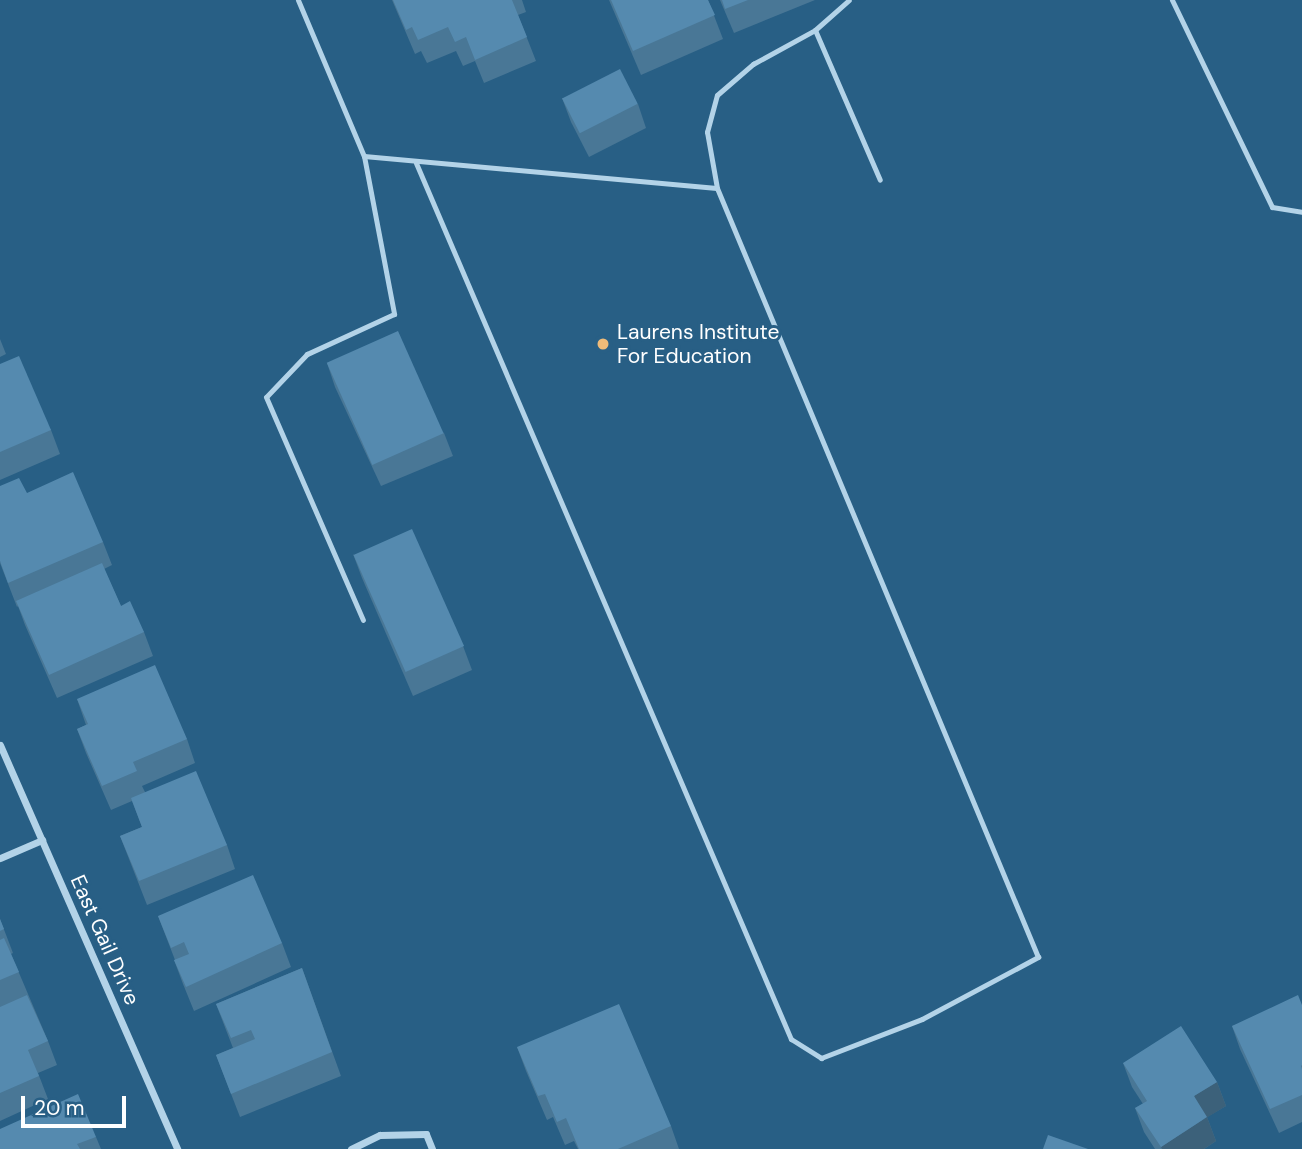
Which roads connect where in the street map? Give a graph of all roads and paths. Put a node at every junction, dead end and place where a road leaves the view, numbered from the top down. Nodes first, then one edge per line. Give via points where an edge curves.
1 (298, 0) edge
2 (849, 0) edge
3 (1172, 0) edge
4 (815, 30) junction
5 (363, 156) junction
6 (416, 163) junction
7 (880, 180) dead end
8 (717, 188) junction
9 (1302, 212) edge
10 (363, 620) dead end
11 (0, 745) edge
12 (42, 841) junction
13 (0, 858) edge
14 (177, 1149) edge
15 (351, 1149) edge
16 (432, 1149) edge

1 - 5 lane
2 - 4 lane
3 - 9 lane via 1272,207
4 - 7 lane
4 - 8 lane via 753,64 717,94 707,132
5 - 6 lane
5 - 10 lane via 394,314 307,354 266,397
6 - 8 lane
6 - 8 lane via 791,1039 821,1058 922,1018 1038,957
11 - 12 street, East Gail Drive
12 - 13 street
12 - 14 street, East Gail Drive
15 - 16 street via 380,1135 426,1134

